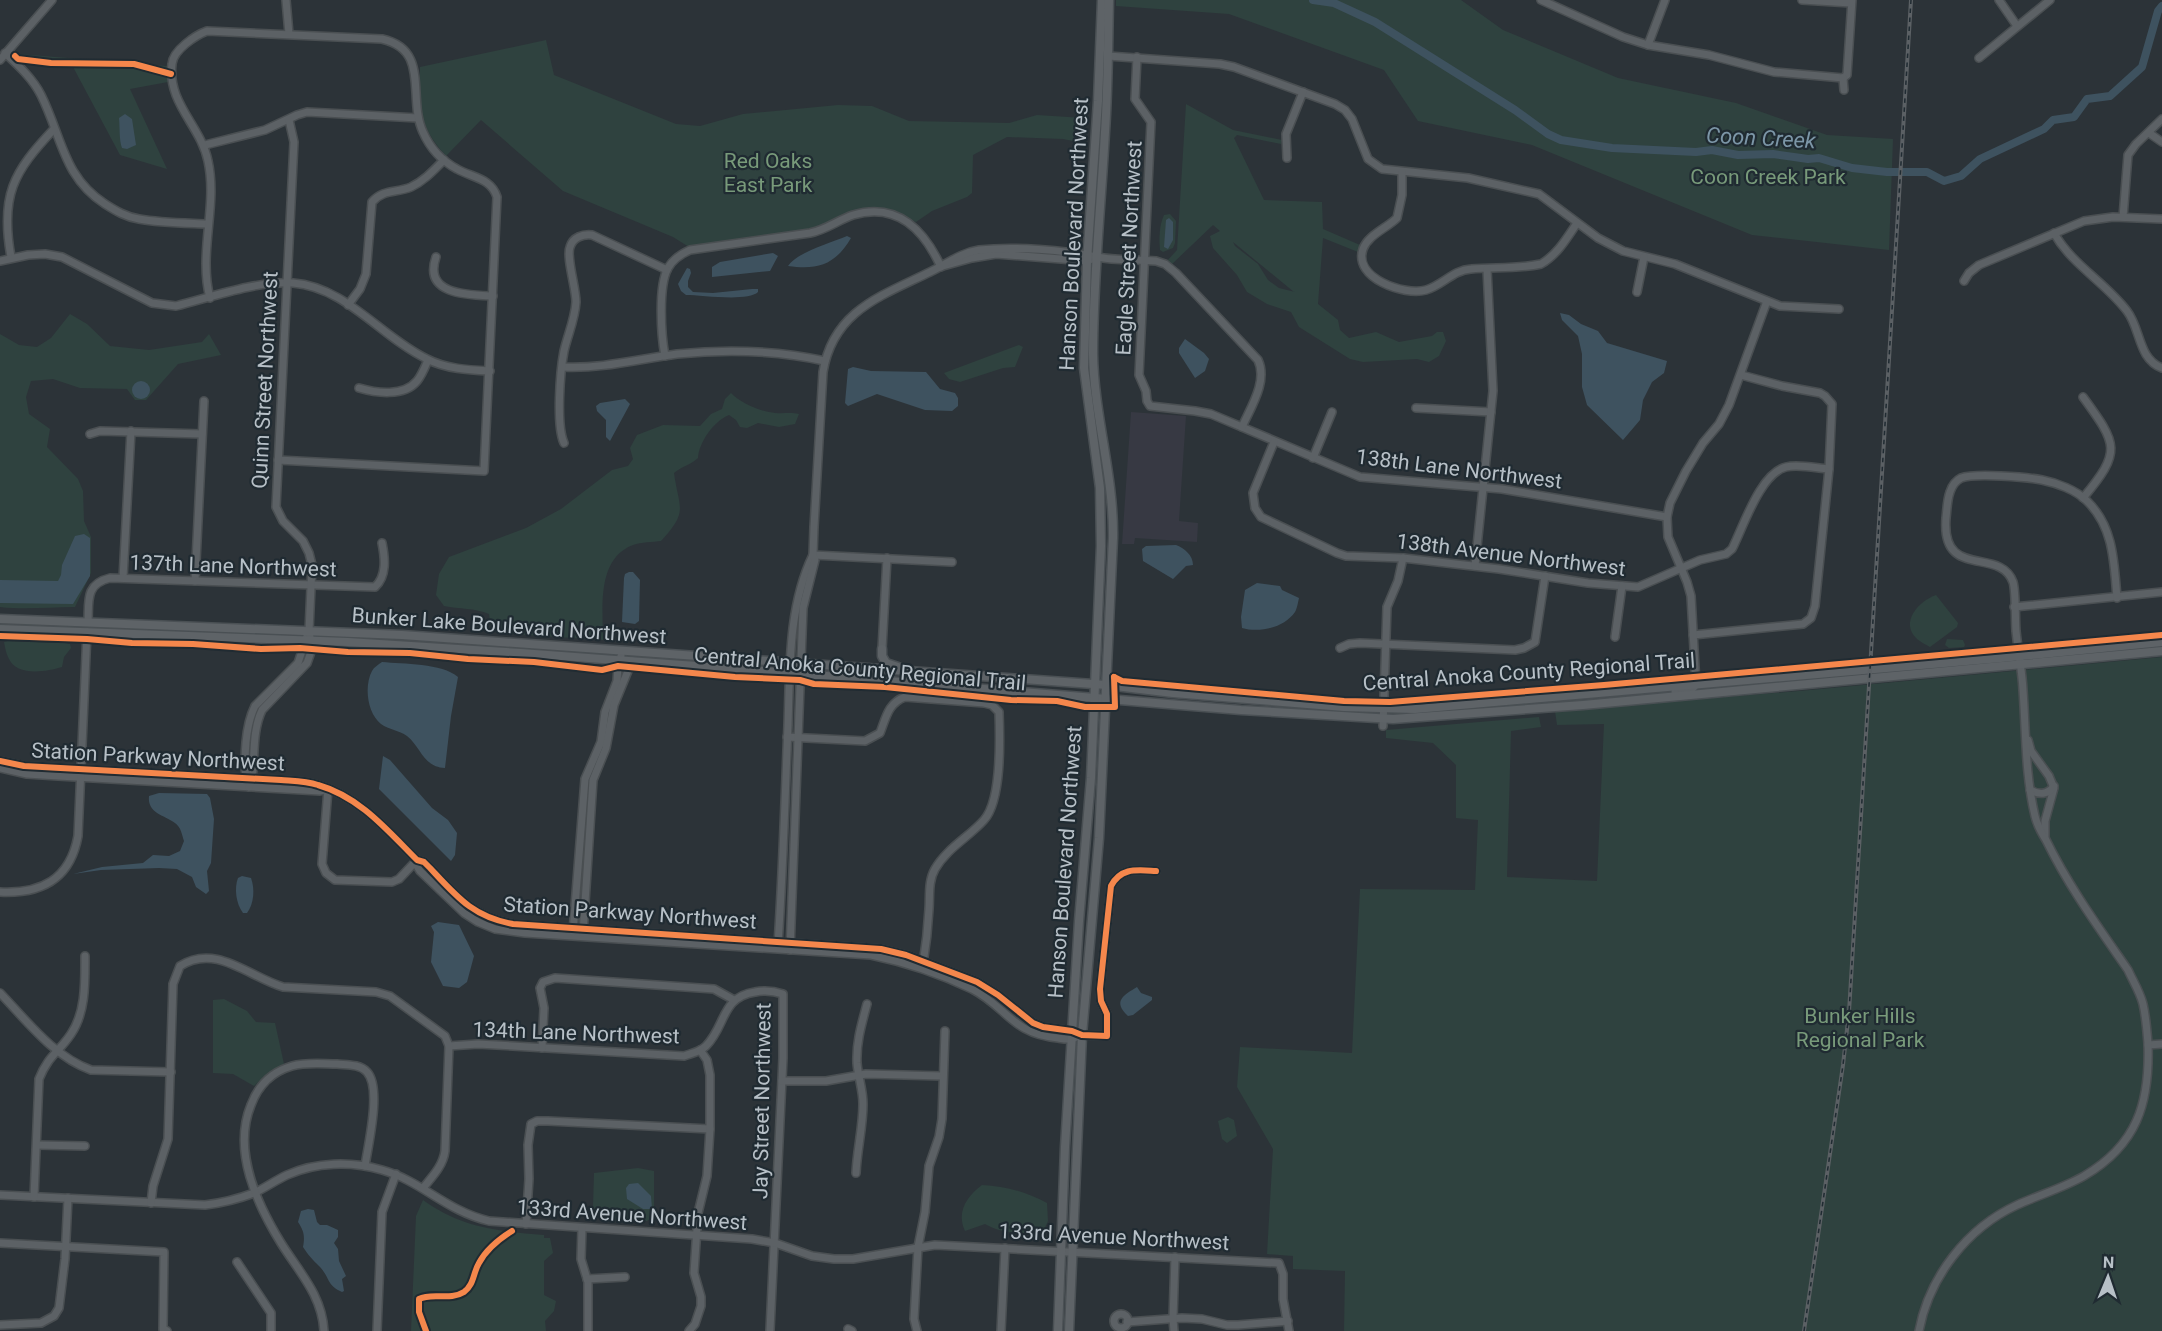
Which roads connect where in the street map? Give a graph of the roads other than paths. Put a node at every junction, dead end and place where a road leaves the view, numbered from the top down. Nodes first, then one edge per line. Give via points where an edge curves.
1 (52, 0) edge
2 (286, 0) edge
3 (1102, 0) edge
4 (1109, 0) edge
5 (1541, 0) edge
6 (1665, 0) edge
7 (1802, 0) edge
8 (1999, 0) edge
9 (2050, 0) edge
10 (1852, 2) edge
11 (2017, 26) junction
12 (289, 34) junction
13 (1648, 45) junction
14 (5, 54) junction
15 (1108, 56) junction
16 (1137, 57) junction
17 (1978, 58) dead end
18 (0, 60) edge
19 (1845, 77) junction
20 (1844, 90) dead end
21 (1303, 93) junction
22 (418, 118) junction
23 (2162, 119) edge
24 (288, 120) junction
25 (54, 129) junction
26 (2149, 133) junction
27 (2162, 142) edge
28 (205, 145) junction
29 (1287, 158) dead end
30 (444, 160) junction
31 (1402, 172) junction
32 (2123, 217) junction
33 (2162, 219) edge
34 (1577, 223) junction
35 (208, 224) junction
36 (2054, 233) junction
37 (1085, 256) junction
38 (11, 257) junction
39 (436, 257) dead end
40 (1097, 257) junction
41 (1644, 257) junction
42 (1145, 260) junction
43 (0, 261) edge
44 (941, 267) junction
45 (1487, 269) junction
46 (668, 270) junction
47 (1964, 281) dead end
48 (287, 283) junction
49 (1636, 292) dead end
50 (493, 296) junction
51 (210, 298) junction
52 (1767, 301) junction
53 (348, 305) junction
54 (1839, 309) dead end
55 (665, 356) junction
56 (428, 360) junction
57 (825, 361) junction
58 (563, 367) junction
59 (2162, 369) edge
60 (490, 371) junction
61 (1741, 375) junction
62 (358, 388) dead end
63 (2083, 397) dead end
64 (204, 401) dead end
65 (1150, 406) joint
66 (1416, 408) dead end
67 (1332, 412) dead end
68 (1491, 412) junction
69 (1242, 427) junction
70 (131, 431) junction
71 (90, 434) dead end
72 (202, 434) junction
73 (1274, 442) junction
74 (564, 443) dead end
75 (1313, 458) junction
76 (278, 460) junction
77 (1829, 470) junction
78 (1484, 487) junction
79 (2083, 498) junction
80 (1667, 517) junction
81 (382, 543) dead end
82 (813, 555) junction
83 (887, 558) junction
84 (1403, 558) junction
85 (952, 562) dead end
86 (1475, 566) junction
87 (1681, 568) junction
88 (1545, 576) junction
89 (123, 578) junction
90 (195, 581) junction
91 (311, 585) junction
92 (1622, 586) junction
93 (2162, 592) edge
94 (2117, 598) junction
95 (2014, 607) junction
96 (0, 619) edge
97 (88, 622) junction
98 (0, 629) edge
99 (309, 631) junction
100 (87, 632) junction
101 (1693, 635) junction
102 (1615, 637) dead end
103 (308, 640) junction
104 (2162, 642) edge
105 (1385, 644) junction
106 (1340, 648) dead end
107 (882, 649) joint
108 (623, 651) junction
109 (2162, 651) edge
110 (620, 660) junction
111 (632, 661) junction
112 (2019, 661) junction
113 (791, 668) junction
114 (801, 669) junction
115 (934, 673) junction
116 (1095, 685) junction
117 (1107, 685) junction
118 (1696, 685) junction
119 (1093, 697) junction
120 (1106, 698) junction
121 (1618, 701) junction
122 (1383, 718) junction
123 (2025, 733) junction
124 (787, 736) junction
125 (798, 737) junction
126 (0, 761) edge
127 (0, 768) edge
128 (19, 769) junction
129 (81, 769) junction
130 (81, 777) junction
131 (249, 779) junction
132 (2054, 785) junction
133 (249, 787) junction
134 (328, 789) junction
135 (2030, 790) junction
136 (2045, 840) junction
137 (417, 860) junction
138 (1156, 871) dead end
139 (0, 892) edge
140 (573, 932) junction
141 (583, 932) junction
142 (779, 940) junction
143 (789, 941) junction
144 (778, 949) junction
145 (790, 950) junction
146 (85, 956) dead end
147 (923, 961) junction
148 (922, 970) junction
149 (0, 993) edge
150 (734, 1000) junction
151 (867, 1004) dead end
152 (945, 1031) dead end
153 (1072, 1035) junction
154 (1082, 1035) junction
155 (2162, 1044) edge
156 (2148, 1045) junction
157 (449, 1046) junction
158 (542, 1047) junction
159 (57, 1050) junction
160 (700, 1050) junction
161 (171, 1072) junction
162 (859, 1075) junction
163 (942, 1076) junction
164 (782, 1081) junction
165 (710, 1129) junction
166 (37, 1145) junction
167 (85, 1146) dead end
168 (365, 1166) junction
169 (856, 1173) dead end
170 (396, 1174) junction
171 (423, 1188) junction
172 (256, 1192) junction
173 (0, 1195) edge
174 (33, 1197) junction
175 (68, 1198) junction
176 (151, 1203) junction
177 (526, 1224) junction
178 (582, 1228) junction
179 (697, 1236) junction
180 (0, 1243) edge
181 (775, 1243) junction
182 (66, 1246) junction
183 (918, 1247) junction
184 (1005, 1248) junction
185 (1061, 1251) junction
186 (1072, 1252) junction
187 (1175, 1257) junction
188 (237, 1262) dead end
189 (625, 1277) dead end
190 (587, 1279) junction
191 (1173, 1319) junction
192 (1288, 1321) junction
193 (1127, 1322) dead end
194 (0, 1325) edge
195 (166, 1330) edge
196 (770, 1330) edge
197 (271, 1331) edge
198 (324, 1331) edge
199 (377, 1331) edge
200 (588, 1331) edge
201 (689, 1331) edge
202 (917, 1331) edge
203 (1001, 1331) edge
204 (1058, 1331) edge
205 (1069, 1331) edge
206 (1174, 1331) edge
207 (1289, 1331) edge
208 (1919, 1331) edge

1 - 14 street
2 - 12 street
3 - 37 main road, Hanson Boulevard Northwest
4 - 15 main road, Hanson Boulevard Northwest
5 - 13 street
6 - 13 street
7 - 10 street
8 - 11 street
9 - 11 street
10 - 19 street
11 - 17 street
12 - 22 street via 382,39 396,44 413,62
12 - 28 street via 207,31 176,54 171,65 174,90
13 - 19 street via 1709,55 1774,72
14 - 18 street
14 - 25 street via 33,82
15 - 16 street
15 - 40 main road, Hanson Boulevard Northwest
16 - 21 street via 1234,67
16 - 42 street, Eagle Street Northwest via 1135,99 1151,122
19 - 20 street
21 - 29 street via 1286,134
21 - 31 street via 1345,110 1368,159 1382,169
22 - 24 street via 307,112
22 - 30 street via 428,142
23 - 26 street
24 - 28 street
24 - 48 street, Quinn Street Northwest via 294,142
25 - 35 street via 79,181 117,212 137,219
25 - 38 street via 18,171 10,187 4,221
26 - 27 street
26 - 32 street via 2128,155
28 - 35 street via 211,171
30 - 50 street via 488,183 497,197
30 - 53 street via 424,180 381,194 372,202 366,274
31 - 34 street via 1468,178 1539,194
31 - 45 street via 1397,218 1366,243 1362,254 1362,262 1371,276 1397,288 1426,290 1458,271
32 - 33 street
32 - 36 street via 2094,218
34 - 41 street via 1613,247
34 - 45 street via 1548,260
35 - 51 street via 205,264
36 - 47 street via 1980,265
36 - 59 street via 2068,255 2127,311 2144,352
37 - 40 street
37 - 44 street via 996,254
37 - 116 main road, Hanson Boulevard Northwest via 1084,368 1101,507
38 - 43 street
38 - 51 street via 62,257 163,306
39 - 50 street via 434,276 446,288 458,294
40 - 42 street
40 - 117 main road, Hanson Boulevard Northwest via 1094,374 1113,520
41 - 49 street
41 - 52 street via 1675,264
42 - 65 street, Eagle Street Northwest via 1139,375
42 - 69 street via 1165,264 1176,273 1261,366 1262,380
44 - 46 street via 918,230 901,218 877,212 853,215 816,232 696,248 674,260
44 - 57 street via 879,296 854,313 833,339
45 - 68 street
46 - 55 street via 661,328
46 - 58 street via 592,236 576,238 569,252 575,312
48 - 51 street
48 - 53 street via 327,292
48 - 76 street, Quinn Street Northwest
50 - 60 street
52 - 54 street via 1793,308
52 - 61 street
53 - 56 street
55 - 57 street via 739,350
55 - 58 street via 609,366
56 - 60 street via 455,368
56 - 62 street via 417,382 405,390 387,393
57 - 82 street
58 - 74 street via 559,428
60 - 76 street via 484,471
61 - 77 street via 1825,396 1832,405
61 - 80 street via 1719,424 1686,471
63 - 79 street via 2105,428 2111,449 2106,469
64 - 72 street
65 - 69 street, 138th Lane Northwest via 1203,412
66 - 68 street
67 - 75 street
68 - 78 street
69 - 73 street, 138th Lane Northwest
70 - 71 street
70 - 72 street
70 - 89 street
72 - 90 street
73 - 75 street, 138th Lane Northwest
73 - 84 street, 138th Avenue Northwest via 1253,493 1261,517 1346,556
75 - 78 street, 138th Lane Northwest via 1360,477
76 - 91 street, Quinn Street Northwest via 276,507 309,553
77 - 87 street, 138th Avenue Northwest via 1786,467 1776,472 1760,491 1732,549
77 - 101 street via 1815,606 1808,622
78 - 80 street, 138th Lane Northwest
78 - 86 street
79 - 94 street via 2109,534
79 - 95 street via 2043,480 1975,476 1964,477 1952,486 1948,494 1947,543 1962,557 2007,573 2013,582
80 - 87 street via 1668,537
81 - 91 street, 137th Lane Northwest via 383,574 375,587
82 - 83 street
82 - 113 street via 796,602
82 - 114 street via 803,608
83 - 85 street
83 - 107 street
84 - 86 street, 138th Avenue Northwest
84 - 105 street via 1387,607
86 - 88 street, 138th Avenue Northwest
87 - 92 street, 138th Avenue Northwest via 1647,585
87 - 101 street via 1690,596
88 - 92 street, 138th Avenue Northwest
88 - 105 street via 1535,642 1524,648
89 - 90 street, 137th Lane Northwest
89 - 97 street, 137th Lane Northwest via 103,580 93,587
90 - 91 street, 137th Lane Northwest
91 - 99 street, Quinn Street Northwest
92 - 102 street
93 - 94 street
94 - 95 street
95 - 112 street
96 - 97 main road, Bunker Lake Boulevard Northwest
97 - 99 main road, Bunker Lake Boulevard Northwest
98 - 100 main road, Bunker Lake Boulevard Northwest
99 - 103 street, Quinn Street Northwest
99 - 108 main road, Bunker Lake Boulevard Northwest
100 - 103 main road, Bunker Lake Boulevard Northwest
100 - 129 street
101 - 118 street
103 - 110 main road, Bunker Lake Boulevard Northwest
103 - 131 street, Quinn Street Northwest via 298,663 250,714
104 - 112 main road, Bunker Lake Boulevard Northwest
105 - 106 street via 1349,644
105 - 122 street
107 - 115 main road via 890,666
108 - 110 street
108 - 113 main road, Bunker Lake Boulevard Northwest
109 - 112 main road
110 - 111 main road, Bunker Lake Boulevard Northwest
110 - 140 street via 601,742 585,779
111 - 113 main road, Bunker Lake Boulevard Northwest
111 - 141 street via 614,705 606,748 593,780
112 - 118 main road, Bunker Lake Boulevard Northwest
112 - 121 main road
112 - 123 street
113 - 114 main road, Bunker Lake Boulevard Northwest
113 - 124 street
114 - 115 main road, Bunker Lake Boulevard Northwest
114 - 119 main road, Bunker Lake Boulevard Northwest
114 - 125 street
115 - 116 main road, Bunker Lake Boulevard Northwest
116 - 117 main road, Bunker Lake Boulevard Northwest
116 - 119 main road, Hanson Boulevard Northwest
117 - 120 main road, Hanson Boulevard Northwest
117 - 122 main road, Bunker Lake Boulevard Northwest
118 - 121 street via 1692,690
118 - 122 main road, Bunker Lake Boulevard Northwest via 1437,707
119 - 120 main road, Bunker Lake Boulevard Northwest
119 - 153 main road, Hanson Boulevard Northwest via 1091,778
120 - 122 main road, Bunker Lake Boulevard Northwest
120 - 154 main road, Hanson Boulevard Northwest
121 - 122 main road
123 - 132 street via 2031,751
123 - 135 street
124 - 125 street
124 - 142 street
125 - 143 street
125 - 147 street via 872,739 880,733 889,708 905,697 992,705 999,712 993,807 935,869 930,882
126 - 128 street, Station Parkway Northwest
127 - 128 street, Station Parkway Northwest
128 - 129 street, Station Parkway Northwest
128 - 130 street, Station Parkway Northwest
129 - 130 street
129 - 131 street, Station Parkway Northwest
130 - 133 street, Station Parkway Northwest
130 - 139 street via 78,836 70,862 46,886 32,891
131 - 133 street, Quinn Street Northwest
131 - 134 street, Station Parkway Northwest via 303,782
132 - 135 street via 2044,793
132 - 136 street via 2045,821
133 - 134 street, Station Parkway Northwest
134 - 137 street, Station Parkway Northwest via 365,808
134 - 137 street via 322,864 330,877 392,882
135 - 136 street
136 - 156 street via 2062,874 2128,970 2143,1003
137 - 140 street, Station Parkway Northwest via 424,862 481,915 526,929
138 - 154 street, Station Parkway Northwest via 1125,871 1111,885 1100,989 1107,1014 1107,1036
140 - 141 street, Station Parkway Northwest
141 - 142 street, Station Parkway Northwest
141 - 144 street, Station Parkway Northwest
142 - 143 street, Station Parkway Northwest
142 - 144 street
143 - 145 street
143 - 147 street, Station Parkway Northwest via 881,949
144 - 145 street, Station Parkway Northwest
145 - 148 street, Station Parkway Northwest via 871,955
146 - 159 street via 81,1010 71,1035
147 - 148 street
147 - 153 street, Station Parkway Northwest via 986,987 1033,1023
148 - 153 street, Station Parkway Northwest via 988,999 1025,1030 1051,1038
149 - 159 street
150 - 158 street via 714,988 555,978 543,982 540,988 544,1008
150 - 160 street via 716,1032
150 - 164 street, Jay Street Northwest via 743,994 764,991 784,996
151 - 162 street via 857,1053
152 - 163 street
153 - 154 street, Station Parkway Northwest
153 - 185 main road, Hanson Boulevard Northwest
154 - 186 main road, Hanson Boulevard Northwest
155 - 156 street
156 - 208 street via 2144,1101 2125,1141 2084,1176 2015,1206 1978,1230 1938,1280
157 - 158 street, 134th Lane Northwest
157 - 161 street via 445,1036 390,996 367,991 283,987 230,961 195,958 180,966 174,984
157 - 171 street via 444,1158
158 - 160 street, 134th Lane Northwest via 668,1056
159 - 161 street via 91,1070
159 - 166 street via 39,1079
160 - 165 street via 710,1075
161 - 176 street via 168,1139
162 - 163 street
162 - 164 street via 826,1081
162 - 169 street via 863,1117
163 - 183 street via 942,1119 929,1166
164 - 181 street, Jay Street Northwest
165 - 177 street via 548,1121 531,1124
165 - 179 street
166 - 167 street
166 - 174 street
168 - 170 street, 133rd Avenue Northwest
168 - 172 street, 133rd Avenue Northwest via 309,1168
168 - 172 street via 372,1085 367,1072 353,1065 294,1065 258,1089 248,1113 244,1139 249,1175
170 - 171 street, 133rd Avenue Northwest
170 - 199 street via 382,1212
171 - 177 street, 133rd Avenue Northwest via 470,1216
172 - 176 street, 133rd Avenue Northwest via 205,1205
172 - 198 street via 280,1241 316,1295
173 - 174 street, 133rd Avenue Northwest
174 - 175 street, 133rd Avenue Northwest
175 - 176 street, 133rd Avenue Northwest
175 - 182 street
177 - 178 street, 133rd Avenue Northwest
178 - 179 street, 133rd Avenue Northwest
178 - 190 street via 581,1259
179 - 181 street, 133rd Avenue Northwest
179 - 201 street via 694,1273 701,1306
180 - 182 street
181 - 183 street, 133rd Avenue Northwest via 834,1259
181 - 196 street, Jay Street Northwest
182 - 194 street via 62,1300 52,1317 40,1323
182 - 195 street via 164,1252
183 - 184 street, 133rd Avenue Northwest
183 - 202 street via 914,1319
184 - 185 street, 133rd Avenue Northwest
184 - 203 street
185 - 186 street, 133rd Avenue Northwest
185 - 204 main road, Hanson Boulevard Northwest
186 - 187 street, 133rd Avenue Northwest
186 - 205 main road, Hanson Boulevard Northwest
187 - 191 street
187 - 192 street, 133rd Avenue Northwest via 1279,1263
188 - 197 street via 271,1312
189 - 190 street
190 - 200 street
191 - 192 street via 1202,1319 1227,1325
191 - 193 street
191 - 206 street
192 - 207 street

